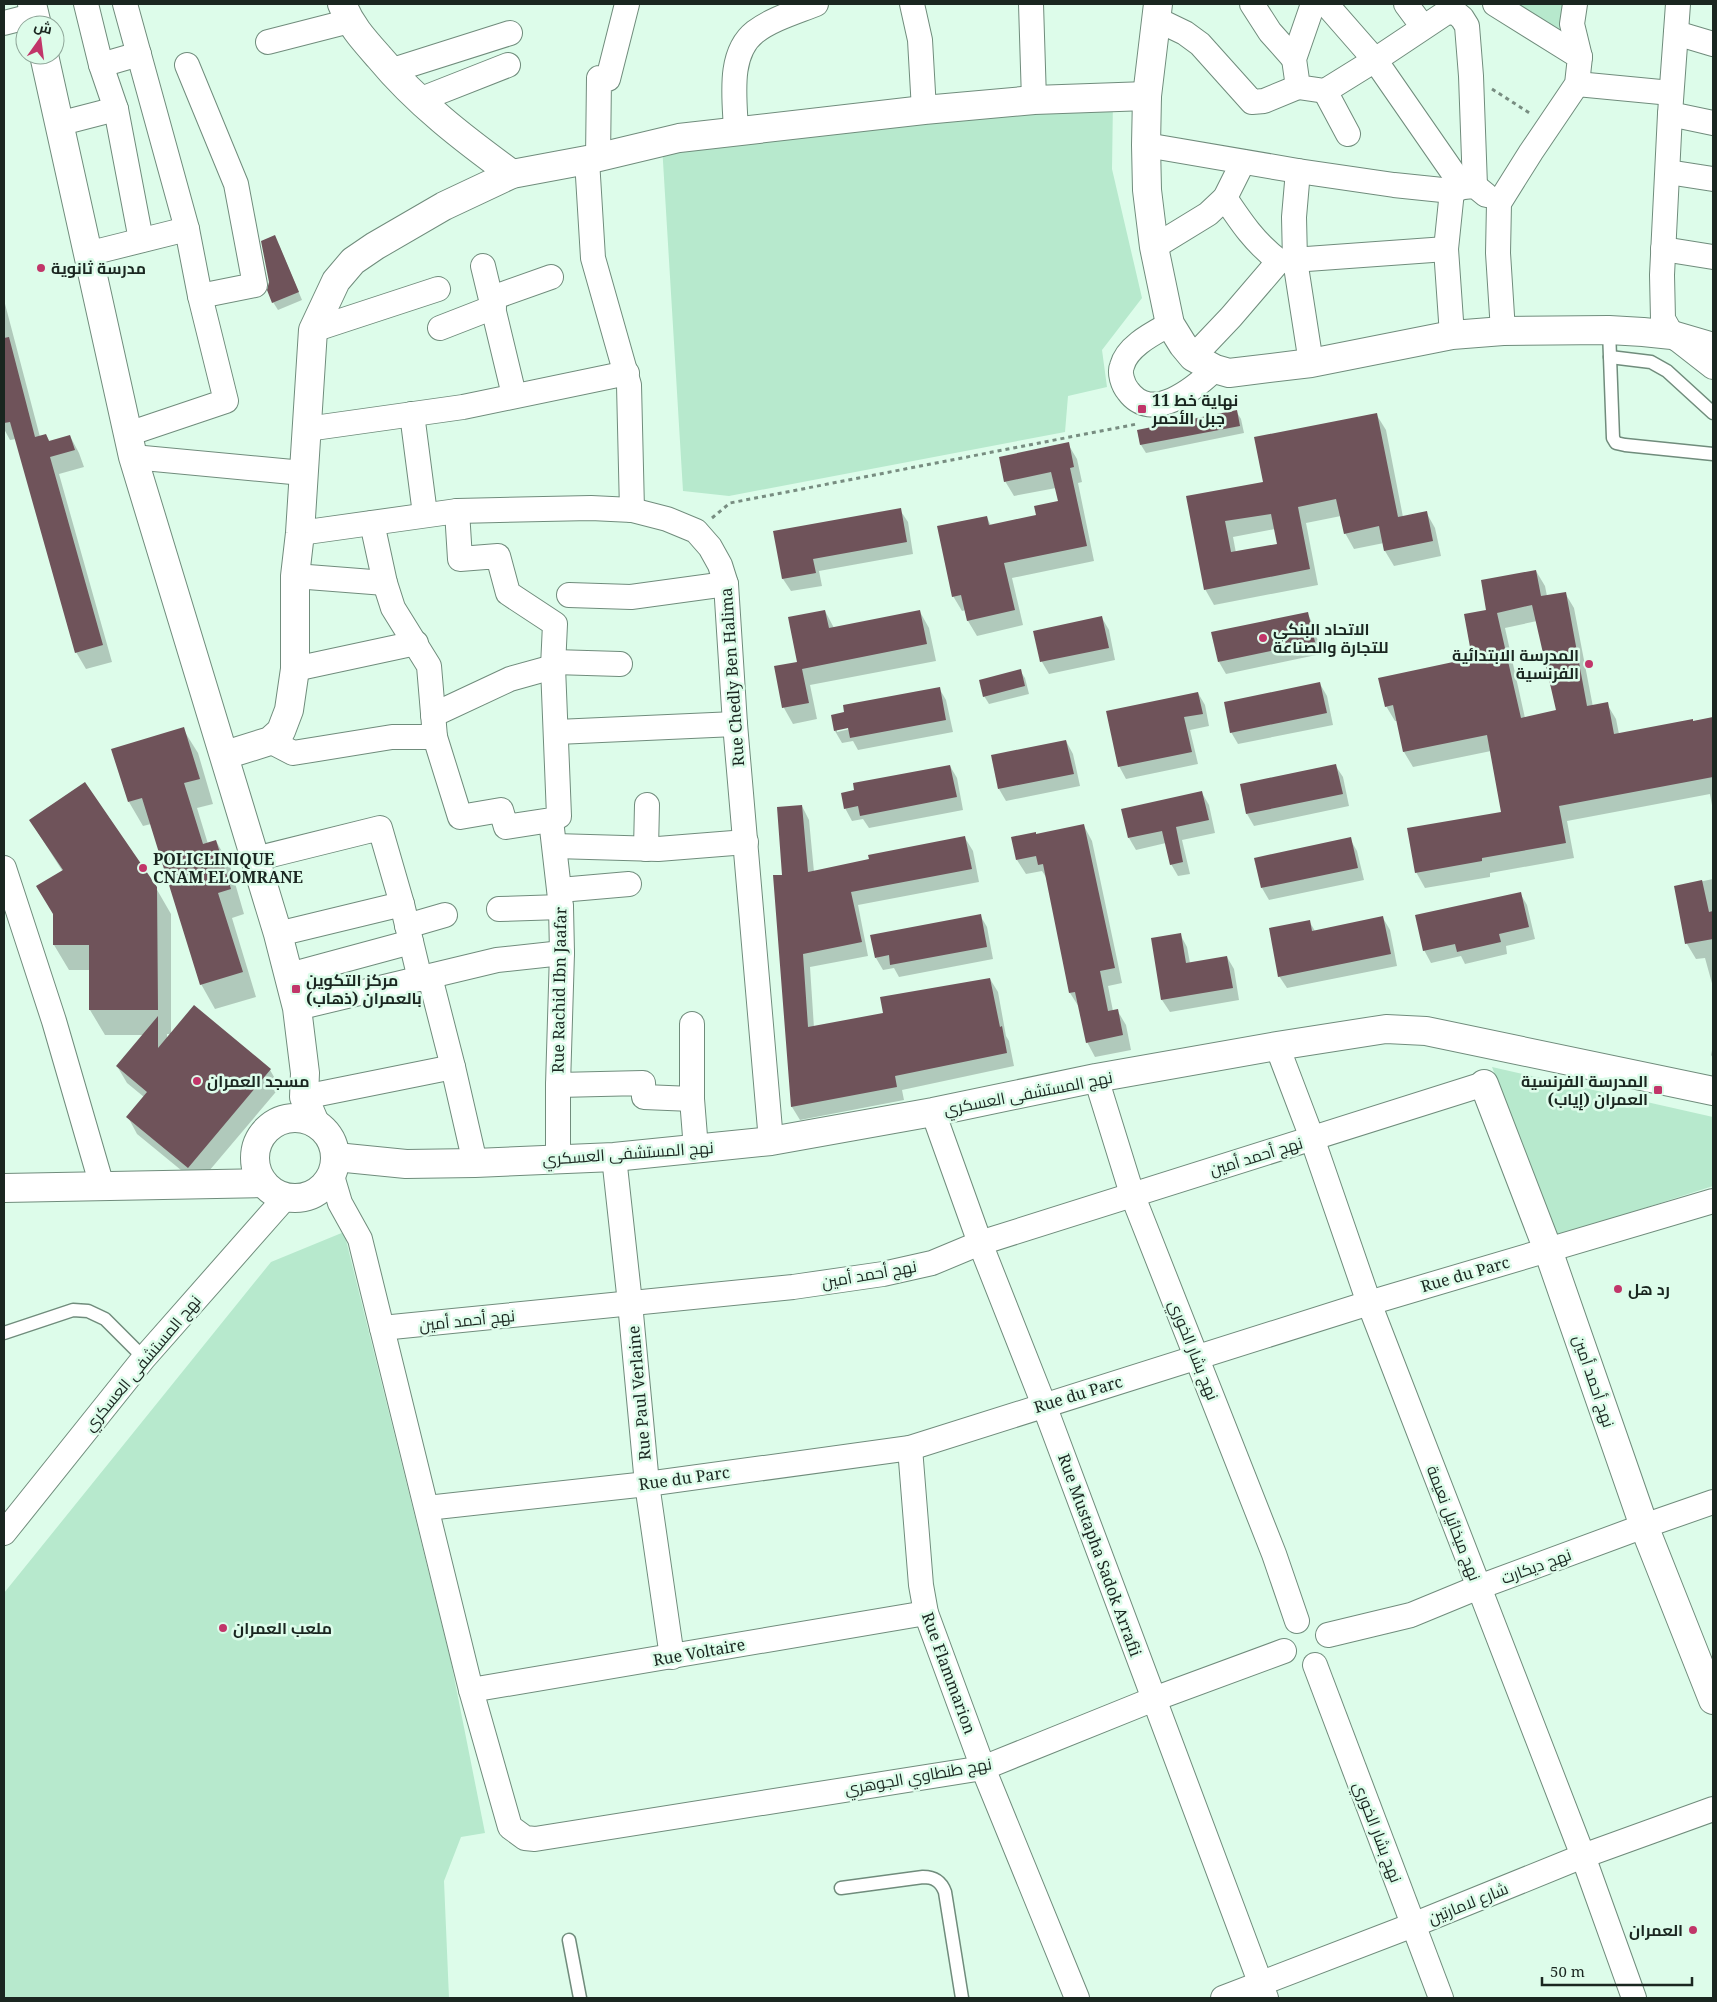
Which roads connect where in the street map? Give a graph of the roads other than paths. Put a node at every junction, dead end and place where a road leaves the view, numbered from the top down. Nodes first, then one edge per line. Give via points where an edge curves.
1 (86, 4) edge
2 (125, 4) edge
3 (627, 4) edge
4 (816, 4) edge
5 (912, 4) edge
6 (1031, 4) edge
7 (1252, 4) edge
8 (1313, 4) edge
9 (1326, 4) edge
10 (1406, 4) edge
11 (1496, 4) edge
12 (1575, 4) edge
13 (1678, 4) edge
14 (1457, 8) edge
15 (1157, 11) edge
16 (346, 13) edge
17 (772, 13) edge
18 (35, 14) edge
19 (4, 23) edge
20 (1422, 27) junction
21 (510, 32) dead end
22 (1676, 33) junction
23 (268, 42) dead end
24 (1713, 44) edge
25 (139, 54) junction
26 (1580, 57) junction
27 (1294, 58) junction
28 (1375, 60) junction
29 (101, 64) junction
30 (46, 65) edge
31 (187, 65) dead end
32 (508, 65) dead end
33 (390, 71) junction
34 (1577, 84) junction
35 (1298, 87) junction
36 (1325, 91) junction
37 (1147, 96) junction
38 (419, 100) junction
39 (1034, 100) junction
40 (1671, 104) junction
41 (116, 109) junction
42 (924, 110) junction
43 (1713, 123) edge
44 (58, 124) junction
45 (736, 131) junction
46 (1348, 134) dead end
47 (1146, 145) junction
48 (593, 159) junction
49 (1243, 162) junction
50 (1298, 171) junction
51 (1668, 172) junction
52 (512, 174) junction
53 (1713, 179) edge
54 (1463, 188) junction
55 (1224, 198) junction
56 (1499, 204) junction
57 (187, 229) junction
58 (141, 240) junction
59 (1154, 247) junction
60 (1663, 249) junction
61 (1446, 250) junction
62 (88, 254) junction
63 (1713, 257) edge
64 (1287, 260) junction
65 (483, 266) dead end
66 (551, 277) dead end
67 (438, 289) dead end
68 (200, 296) junction
69 (493, 303) junction
70 (1170, 324) junction
71 (440, 328) dead end
72 (313, 330) junction
73 (1609, 330) junction
74 (1502, 331) junction
75 (1452, 334) junction
76 (1672, 335) junction
77 (1713, 347) edge
78 (1610, 357) junction
79 (1204, 363) junction
80 (1311, 363) junction
81 (1713, 367) edge
82 (627, 373) junction
83 (514, 395) junction
84 (1713, 413) edge
85 (412, 414) junction
86 (307, 429) junction
87 (131, 445) junction
88 (1713, 454) edge
89 (303, 473) junction
90 (632, 510) junction
91 (457, 511) junction
92 (424, 514) junction
93 (372, 523) junction
94 (300, 533) junction
95 (295, 576) junction
96 (385, 583) junction
97 (726, 584) junction
98 (569, 595) dead end
99 (416, 643) junction
100 (620, 664) dead end
101 (554, 665) junction
102 (295, 669) junction
103 (736, 724) junction
104 (434, 726) junction
105 (557, 732) junction
106 (270, 741) junction
107 (225, 755) junction
108 (647, 805) dead end
109 (551, 820) junction
110 (746, 842) junction
111 (555, 846) junction
112 (646, 849) junction
113 (255, 859) junction
114 (4, 868) edge
115 (629, 884) dead end
116 (560, 898) junction
117 (402, 904) junction
118 (499, 909) dead end
119 (10, 912) edge
120 (445, 914) dead end
121 (278, 934) junction
122 (409, 934) junction
123 (562, 953) junction
124 (289, 974) junction
125 (425, 978) junction
126 (297, 1008) junction
127 (692, 1024) dead end
128 (1277, 1046) junction
129 (453, 1067) junction
130 (1096, 1078) junction
131 (1484, 1084) joint
132 (558, 1085) junction
133 (1713, 1091) edge
134 (304, 1097) junction
135 (692, 1099) junction
136 (933, 1112) junction
137 (316, 1123) junction
138 (1312, 1138) junction
139 (771, 1141) junction
140 (696, 1148) junction
141 (614, 1157) junction
142 (558, 1159) junction
143 (474, 1163) junction
144 (334, 1167) junction
145 (263, 1183) junction
146 (102, 1186) junction
147 (4, 1188) edge
148 (1132, 1194) junction
149 (285, 1198) junction
150 (1713, 1201) edge
151 (980, 1243) junction
152 (1548, 1250) junction
153 (1369, 1302) junction
154 (630, 1303) junction
155 (382, 1328) junction
156 (4, 1333) edge
157 (1197, 1357) junction
158 (144, 1358) junction
159 (1044, 1405) junction
160 (910, 1448) junction
161 (647, 1484) junction
162 (1713, 1502) edge
163 (427, 1508) junction
164 (1644, 1526) junction
165 (4, 1533) edge
166 (1479, 1587) junction
167 (926, 1613) junction
168 (1297, 1621) junction
169 (1328, 1635) junction
170 (1284, 1651) junction
171 (672, 1657) junction
172 (1315, 1665) junction
173 (471, 1690) junction
174 (1154, 1699) junction
175 (1713, 1700) edge
176 (983, 1768) junction
177 (1713, 1809) edge
178 (1583, 1856) junction
179 (841, 1888) dead end
180 (1413, 1925) junction
181 (569, 1940) dead end
182 (1264, 1991) edge
183 (580, 1998) edge
184 (962, 1998) edge
185 (1077, 1998) edge
186 (1223, 1998) edge
187 (1441, 1998) edge
188 (1634, 1998) edge

1 - 29 street
2 - 25 street
3 - 48 street via 608,79 599,78
4 - 17 street
5 - 42 street via 920,40
6 - 39 street
7 - 27 street via 1270,32
8 - 27 street
9 - 28 street
10 - 20 street
11 - 26 street
12 - 26 street via 1572,24
13 - 22 street
14 - 20 street
14 - 54 street via 1467,26 1471,76
15 - 35 street via 1200,44 1252,102 1264,101
15 - 37 street
16 - 23 street
16 - 33 street
17 - 45 street via 746,40 739,53 735,75
18 - 19 street
20 - 28 street
21 - 33 street
22 - 24 street
22 - 40 street
25 - 29 street
25 - 57 street
26 - 34 street
27 - 35 street
28 - 36 street
28 - 54 street
29 - 41 street
30 - 44 street
31 - 68 street via 236,184 254,285
32 - 38 street
33 - 38 street
34 - 40 street
34 - 56 street
35 - 36 street
36 - 46 street
37 - 39 street
37 - 47 street
38 - 52 street
39 - 42 street
40 - 43 street
40 - 51 street
41 - 44 street
41 - 58 street
42 - 45 street
44 - 62 street
45 - 48 street via 679,138
47 - 49 street
47 - 59 street via 1147,190
48 - 52 street
48 - 82 street via 593,258
49 - 50 street
49 - 55 street
50 - 54 street
50 - 64 street
51 - 53 street
51 - 60 street
52 - 72 street via 444,206 353,261 336,281
54 - 56 street
54 - 61 street
55 - 59 street via 1208,214
55 - 64 street via 1263,250
56 - 74 street
57 - 58 street
57 - 68 street
58 - 62 street
59 - 70 street
60 - 63 street
60 - 76 street via 1663,319
61 - 64 street
61 - 75 street
62 - 87 street
64 - 79 street via 1231,317
64 - 80 street
65 - 69 street
66 - 69 street
67 - 72 street
68 - 87 street via 226,401
69 - 71 street
69 - 83 street
70 - 79 street via 1183,345
70 - 79 street via 1141,341 1122,366 1123,384 1133,398 1158,405 1180,398 1197,386
72 - 86 street
73 - 74 street
73 - 76 street
73 - 78 lane
74 - 75 street
75 - 80 street
76 - 77 street
76 - 81 street
78 - 84 lane via 1651,362 1667,370
78 - 88 lane via 1613,438 1616,443
79 - 80 street via 1229,372
82 - 83 street
82 - 90 street
83 - 85 street
85 - 86 street
85 - 92 street
86 - 89 street
87 - 89 street
87 - 107 street
89 - 94 street
90 - 91 street, Rue Chedly Ben Halima
90 - 97 street, Rue Chedly Ben Halima via 696,531 710,547
91 - 92 street, Rue Chedly Ben Halima
91 - 101 street via 460,559 498,556 508,593 555,624
92 - 93 street, Rue Chedly Ben Halima
93 - 94 street, Rue Chedly Ben Halima
93 - 96 street
94 - 95 street
95 - 96 street
95 - 102 street
96 - 99 street via 393,608
97 - 98 street via 631,597
97 - 103 street, Rue Chedly Ben Halima
99 - 102 street
99 - 104 street via 429,666
100 - 101 street
101 - 104 street via 510,679
101 - 105 street
102 - 106 street via 289,710 281,731
103 - 105 street
103 - 110 street, Rue Chedly Ben Halima
104 - 106 street via 392,737 293,753
104 - 109 street via 460,817 501,810 506,827
105 - 109 street via 559,816
106 - 107 street
107 - 113 street
108 - 112 street
109 - 111 street, Rue Rachid Ibn Jaafar
110 - 112 street
110 - 139 street, Rue Chedly Ben Halima
111 - 112 street
111 - 116 street, Rue Rachid Ibn Jaafar
113 - 117 street via 380,828
113 - 121 street
114 - 119 street
115 - 116 street
116 - 118 street
116 - 123 street, Rue Rachid Ibn Jaafar
117 - 121 street
117 - 122 street
119 - 146 street via 54,1021
120 - 122 street
121 - 124 street
122 - 124 street
122 - 125 street
123 - 125 street via 497,960
123 - 132 street, Rue Rachid Ibn Jaafar
124 - 126 street
125 - 126 street
125 - 129 street
126 - 134 street
127 - 135 street
128 - 130 street, نهج المستشفى العسكري
128 - 133 street, نهج المستشفى العسكري via 1386,1029 1426,1031
128 - 138 street, نهج ميخائيل نعيمة
129 - 134 street
129 - 143 street
130 - 136 street, نهج المستشفى العسكري
130 - 148 street, نهج بشار الخوري
131 - 138 street, نهج أحمد أمين
131 - 152 street, نهج أحمد أمين
132 - 135 street via 643,1084 644,1097
132 - 142 street, Rue Rachid Ibn Jaafar
134 - 137 street
135 - 140 street
136 - 139 street, نهج المستشفى العسكري
136 - 151 street, Rue Mustapha Sadok Arrafii
137 - 144 street via 328,1133 334,1144
137 - 145 street via 300,1118 285,1119 270,1126 260,1138 255,1153 256,1169
138 - 148 street, نهج أحمد أمين
138 - 153 street, نهج ميخائيل نعيمة
139 - 140 street, نهج المستشفى العسكري
140 - 141 street, نهج المستشفى العسكري
141 - 142 street, نهج المستشفى العسكري
141 - 154 street, Rue Paul Verlaine
142 - 143 street, نهج المستشفى العسكري
143 - 144 street, نهج المستشفى العسكري
144 - 149 street via 324,1187 313,1195
144 - 155 street via 340,1203 360,1239
145 - 146 street
145 - 149 street
146 - 147 street
148 - 151 street, نهج أحمد أمين
148 - 157 street, نهج بشار الخوري
149 - 158 street, نهج المستشفى العسكري
150 - 152 street, Rue du Parc
151 - 154 street, نهج أحمد أمين via 932,1263 883,1274 793,1287
151 - 159 street, Rue Mustapha Sadok Arrafii
152 - 153 street, Rue du Parc
152 - 164 street, نهج أحمد أمين
153 - 157 street, Rue du Parc
153 - 166 street, نهج ميخائيل نعيمة
154 - 155 street, نهج أحمد أمين
154 - 161 street, Rue Paul Verlaine
155 - 163 street
156 - 158 lane via 73,1310 88,1311 105,1319
157 - 159 street, Rue du Parc
157 - 168 street, نهج بشار الخوري
158 - 165 street, نهج المستشفى العسكري
159 - 160 street, Rue du Parc
159 - 174 street, Rue Mustapha Sadok Arrafii
160 - 161 street, Rue du Parc
160 - 167 street, Rue Flammarion
161 - 163 street, Rue du Parc
161 - 171 street, Rue Paul Verlaine
162 - 164 street, نهج ديكارت
163 - 173 street
164 - 166 street, نهج ديكارت
164 - 175 street, نهج أحمد أمين
166 - 169 street, نهج ديكارت via 1411,1615
166 - 178 street, نهج ميخائيل نعيمة
167 - 171 street, Rue Voltaire
167 - 176 street, Rue Flammarion
168 - 169 street via 1316,1622
168 - 170 street via 1285,1633
169 - 172 street via 1328,1653
170 - 172 street via 1297,1664
170 - 174 street, نهج طنطاوي الجوهري
171 - 173 street, Rue Voltaire
172 - 180 street, نهج بشار الخوري
173 - 176 street, نهج طنطاوي الجوهري via 510,1826 525,1838
174 - 176 street, نهج طنطاوي الجوهري
174 - 182 street, Rue Mustapha Sadok Arrafii
176 - 185 street, Rue Flammarion
177 - 178 street, شارع لامارتين
178 - 180 street, شارع لامارتين
178 - 188 street, نهج ميخائيل نعيمة
179 - 184 lane via 923,1876 935,1878 945,1892
180 - 182 street, شارع لامارتين
180 - 187 street, نهج بشار الخوري
181 - 183 lane
182 - 186 street, شارع لامارتين

